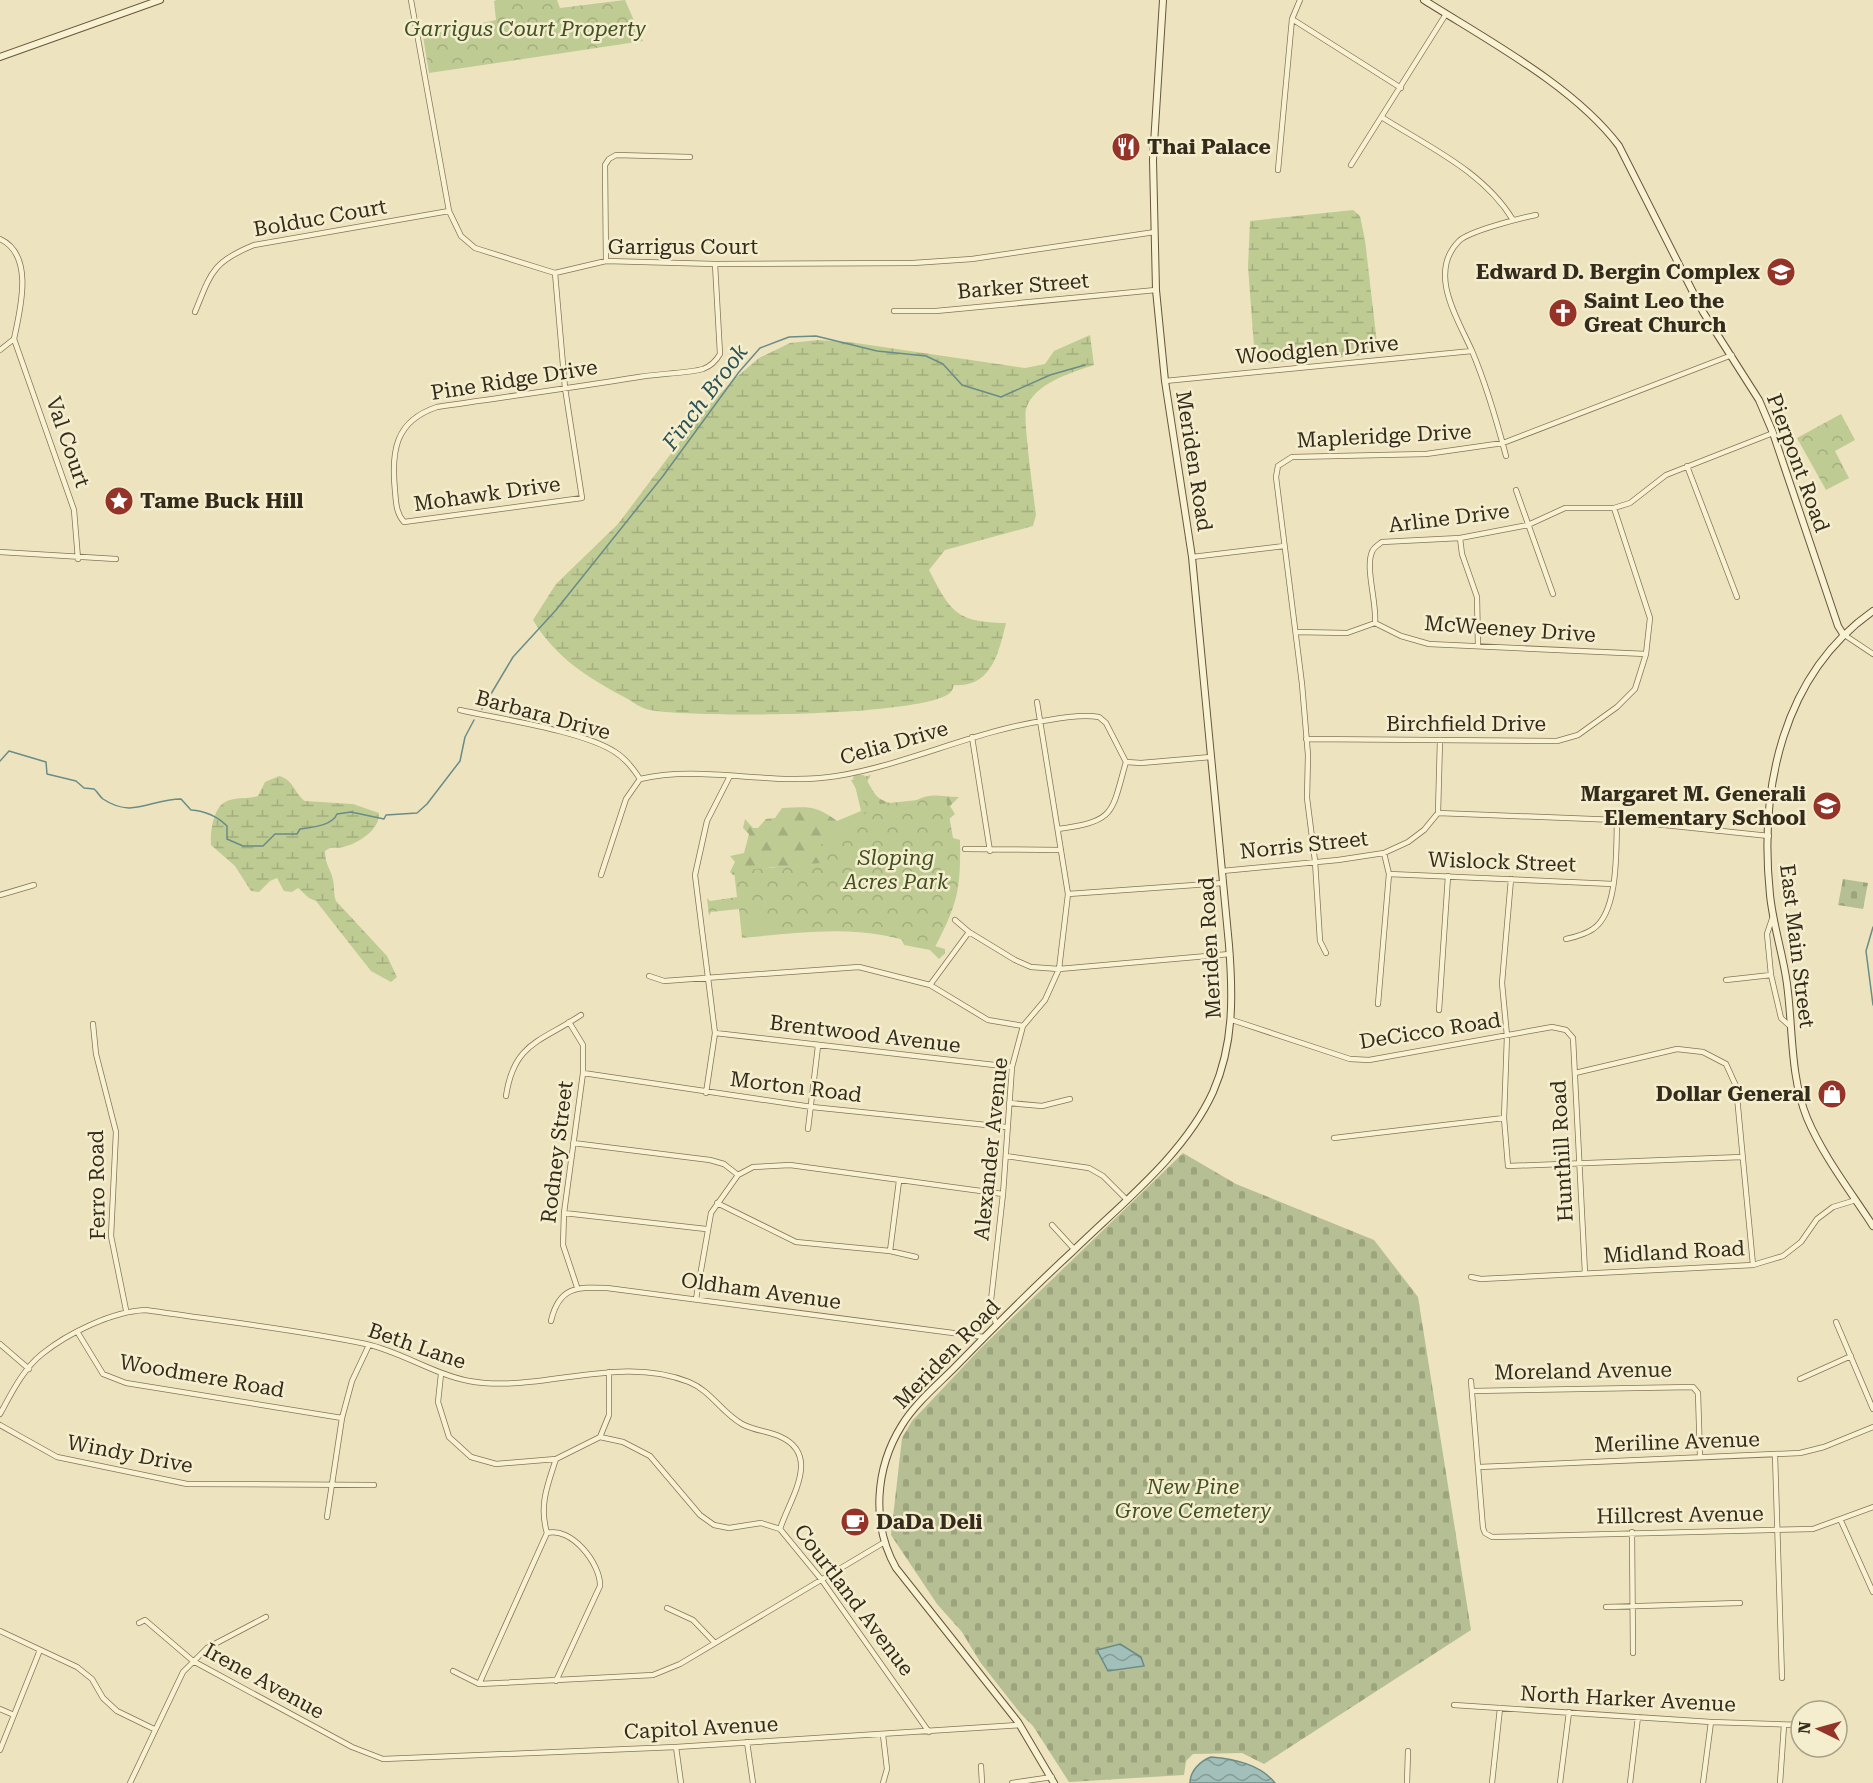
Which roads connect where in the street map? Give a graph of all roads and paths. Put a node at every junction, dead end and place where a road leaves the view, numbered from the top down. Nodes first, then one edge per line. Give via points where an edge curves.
1 (160, 0) edge
2 (411, 0) edge
3 (1163, 0) edge
4 (1300, 0) edge
5 (1424, 0) edge
6 (1446, 14) junction
7 (1292, 19) junction
8 (0, 57) edge
9 (1401, 88) junction
10 (1383, 118) junction
11 (690, 157) dead end
12 (1351, 165) dead end
13 (1278, 170) dead end
14 (449, 211) junction
15 (1536, 215) dead end
16 (1513, 220) junction
17 (1155, 232) junction
18 (0, 239) edge
19 (606, 261) junction
20 (715, 264) junction
21 (555, 273) junction
22 (1156, 290) junction
23 (894, 311) dead end
24 (195, 312) dead end
25 (14, 339) junction
26 (0, 350) edge
27 (1472, 351) junction
28 (1732, 355) junction
29 (1165, 381) junction
30 (565, 388) junction
31 (1773, 433) junction
32 (1503, 443) junction
33 (1506, 456) dead end
34 (1687, 466) junction
35 (1516, 490) dead end
36 (1614, 508) junction
37 (399, 516) joint
38 (1528, 525) junction
39 (1460, 538) junction
40 (1284, 546) junction
41 (0, 552) edge
42 (1192, 557) junction
43 (78, 559) junction
44 (116, 559) dead end
45 (1553, 594) dead end
46 (1737, 597) dead end
47 (1873, 611) edge
48 (1375, 623) junction
49 (1296, 632) junction
50 (1843, 634) junction
51 (1478, 646) junction
52 (1647, 654) junction
53 (1873, 654) edge
54 (1037, 702) dead end
55 (460, 710) dead end
56 (1040, 721) junction
57 (972, 737) junction
58 (1306, 739) junction
59 (1440, 740) junction
60 (1211, 757) junction
61 (1126, 762) junction
62 (730, 776) junction
63 (640, 778) junction
64 (1437, 813) junction
65 (1617, 820) junction
66 (1058, 829) junction
67 (1769, 836) junction
68 (965, 849) dead end
69 (1061, 850) junction
70 (990, 851) junction
71 (1384, 853) junction
72 (1315, 861) junction
73 (1222, 871) junction
74 (1389, 874) junction
75 (601, 875) dead end
76 (1448, 876) junction
77 (1511, 879) junction
78 (1223, 883) junction
79 (1613, 884) junction
80 (34, 885) dead end
81 (1068, 894) junction
82 (0, 895) edge
83 (1773, 916) junction
84 (955, 920) dead end
85 (969, 932) junction
86 (1566, 939) dead end
87 (1326, 953) dead end
88 (1230, 954) junction
89 (1059, 969) junction
90 (1771, 975) junction
91 (650, 976) dead end
92 (709, 978) junction
93 (1726, 980) dead end
94 (930, 985) junction
95 (1378, 1004) dead end
96 (1439, 1010) dead end
97 (581, 1015) dead end
98 (1232, 1020) junction
99 (569, 1022) junction
100 (93, 1024) dead end
101 (1023, 1026) junction
102 (1791, 1027) junction
103 (1566, 1030) joint
104 (715, 1033) junction
105 (1507, 1036) junction
106 (818, 1046) junction
107 (1012, 1067) junction
108 (583, 1072) junction
109 (1575, 1072) junction
110 (706, 1093) junction
111 (507, 1096) dead end
112 (1070, 1099) dead end
113 (1009, 1103) junction
114 (812, 1107) junction
115 (1504, 1118) junction
116 (1006, 1127) junction
117 (808, 1129) dead end
118 (1334, 1137) dead end
119 (573, 1143) junction
120 (1006, 1156) junction
121 (1742, 1157) junction
122 (1580, 1165) junction
123 (738, 1175) junction
124 (899, 1181) junction
125 (1004, 1194) junction
126 (1127, 1200) junction
127 (1856, 1200) junction
128 (717, 1203) junction
129 (564, 1213) junction
130 (1052, 1225) dead end
131 (1873, 1226) edge
132 (706, 1229) junction
133 (1074, 1249) junction
134 (890, 1251) junction
135 (916, 1257) dead end
136 (1753, 1265) junction
137 (1585, 1273) junction
138 (1471, 1277) dead end
139 (577, 1287) junction
140 (696, 1299) junction
141 (126, 1310) junction
142 (551, 1321) dead end
143 (1836, 1322) dead end
144 (996, 1325) junction
145 (78, 1333) junction
146 (984, 1337) junction
147 (0, 1344) edge
148 (369, 1345) junction
149 (1851, 1356) junction
150 (29, 1369) junction
151 (609, 1372) junction
152 (441, 1374) junction
153 (1800, 1379) dead end
154 (1471, 1381) dead end
155 (1473, 1391) junction
156 (1873, 1409) edge
157 (0, 1414) edge
158 (342, 1418) junction
159 (0, 1425) edge
160 (1873, 1427) edge
161 (600, 1437) junction
162 (1775, 1455) junction
163 (1700, 1457) junction
164 (556, 1459) junction
165 (1479, 1467) junction
166 (334, 1485) junction
167 (374, 1485) dead end
168 (1873, 1507) edge
169 (327, 1517) dead end
170 (1841, 1521) junction
171 (780, 1529) junction
172 (1777, 1530) junction
173 (1632, 1532) junction
174 (547, 1533) junction
175 (884, 1543) junction
176 (821, 1579) junction
177 (1873, 1592) edge
178 (1740, 1603) dead end
179 (1632, 1605) junction
180 (1606, 1607) dead end
181 (667, 1608) dead end
182 (266, 1617) dead end
183 (139, 1623) dead end
184 (0, 1631) edge
185 (714, 1642) junction
186 (40, 1650) junction
187 (1633, 1653) dead end
188 (193, 1661) junction
189 (453, 1671) dead end
190 (1782, 1678) dead end
191 (556, 1681) junction
192 (479, 1684) junction
193 (1454, 1704) dead end
194 (1500, 1708) junction
195 (0, 1709) edge
196 (1569, 1712) junction
197 (14, 1715) junction
198 (1638, 1717) junction
199 (1711, 1722) junction
200 (1020, 1725) junction
201 (1784, 1725) junction
202 (1789, 1725) edge
203 (154, 1729) junction
204 (929, 1732) junction
205 (883, 1735) junction
206 (747, 1742) junction
207 (676, 1747) junction
208 (0, 1750) edge
209 (1408, 1751) dead end
210 (382, 1759) joint
211 (981, 1766) dead end
212 (1053, 1780) edge
213 (130, 1783) edge
214 (681, 1783) edge
215 (753, 1783) edge
216 (883, 1783) edge
217 (982, 1783) edge
218 (1012, 1783) edge
219 (1407, 1783) edge
220 (1492, 1783) edge
221 (1560, 1783) edge
222 (1630, 1783) edge
223 (1703, 1783) edge
224 (1780, 1783) edge

1 - 8 main road
2 - 14 street
3 - 17 main road, Meriden Road via 1153,136
4 - 7 street
5 - 6 main road, Pierpont Road
6 - 9 street
6 - 28 main road, Pierpont Road via 1573,97 1604,127 1618,146 1703,312
7 - 9 street
7 - 13 street
9 - 10 street
10 - 12 street
10 - 16 street via 1484,183
11 - 19 street via 616,155 609,159
14 - 21 street via 461,236 475,248
14 - 24 street, Bolduc Court via 254,245 228,255 210,273
15 - 16 street
16 - 27 street via 1460,240 1446,261 1447,293 1455,321
17 - 20 street, Garrigus Court via 972,259
17 - 22 main road, Meriden Road
18 - 25 street via 17,254 22,279
19 - 20 street, Garrigus Court
19 - 21 street, Garrigus Court
20 - 30 street, Pine Ridge Drive via 720,354 715,362 702,369
21 - 30 street
22 - 23 street, Barker Street
22 - 29 main road, Meriden Road
25 - 26 street
25 - 43 street, Val Court via 74,510
27 - 29 street, Woodglen Drive
27 - 32 street
28 - 31 main road, Pierpont Road
28 - 32 street, Mapleridge Drive
29 - 42 main road, Meriden Road
30 - 37 street, Pine Ridge Drive via 419,413 397,442 393,470
30 - 37 street, Mohawk Drive via 582,498 411,522 404,522
31 - 34 street, Arline Drive
31 - 50 main road, Pierpont Road
32 - 33 street
32 - 40 street, Mapleridge Drive via 1426,454 1287,458 1278,466 1276,477
34 - 36 street, Arline Drive via 1666,475 1630,503
34 - 46 street
35 - 38 street
36 - 38 street, Arline Drive via 1565,508
36 - 52 street, Birchfield Drive via 1650,618
38 - 39 street, Arline Drive
38 - 45 street
39 - 48 street, Arline Drive via 1382,542 1372,550
39 - 51 street via 1477,597
40 - 42 street
40 - 49 street, Mapleridge Drive
41 - 43 street
42 - 60 main road, Meriden Road
43 - 44 street
47 - 50 main road, East Main Street
48 - 49 street via 1347,633
48 - 51 street, McWeeney Drive via 1429,644
49 - 58 street, Mapleridge Drive
50 - 53 street
50 - 67 main road, East Main Street via 1814,672 1784,731 1774,767
51 - 52 street, McWeeney Drive
52 - 59 street, Birchfield Drive via 1635,689 1578,735 1557,741
54 - 56 street, Alexander Avenue
55 - 63 street, Barbara Drive via 568,735 612,750
56 - 57 street, Celia Drive
56 - 61 street, Celia Drive via 1099,717
56 - 66 street, Alexander Avenue
57 - 62 street, Celia Drive via 838,776
57 - 70 street
58 - 59 street, Birchfield Drive
58 - 72 street, Mapleridge Drive via 1307,798
59 - 64 street
60 - 61 street
60 - 73 main road, Meriden Road
61 - 66 street via 1104,819
62 - 63 street, Celia Drive
62 - 92 street via 707,821 695,875
63 - 75 street via 626,799
64 - 65 street
64 - 71 street, Norris Street via 1424,830
65 - 67 street
65 - 79 street
66 - 69 street, Alexander Avenue
67 - 83 main road, East Main Street
68 - 70 street
69 - 70 street
69 - 81 street, Alexander Avenue
71 - 72 street, Norris Street
71 - 74 street
72 - 73 street, Norris Street
72 - 87 street, Mapleridge Drive via 1320,941
73 - 78 main road, Meriden Road
74 - 76 street, Wislock Street
74 - 95 street
76 - 77 street, Wislock Street
76 - 96 street
77 - 79 street, Wislock Street
77 - 105 street via 1502,984
78 - 81 street
78 - 88 main road, Meriden Road
79 - 86 street via 1607,912 1595,928
80 - 82 street
81 - 89 street, Alexander Avenue
83 - 90 street via 1767,934
83 - 102 main road, East Main Street
84 - 85 street
85 - 89 street via 1031,967
85 - 94 street
88 - 89 street
88 - 98 main road, Meriden Road
89 - 101 street, Alexander Avenue via 1045,1000
90 - 93 street
90 - 102 street via 1781,1018
91 - 92 street via 664,981
92 - 94 street via 859,967
92 - 104 street
94 - 101 street via 988,1020
97 - 99 street
98 - 105 street, DeCicco Road via 1350,1059 1369,1060
98 - 126 main road, Meriden Road via 1223,1062 1209,1099 1178,1144
99 - 108 street, Rodney Street via 582,1044
99 - 111 street via 534,1042 517,1059
100 - 141 street, Ferro Road via 96,1054 116,1132 111,1236
101 - 107 street, Alexander Avenue
102 - 127 main road, East Main Street via 1797,1086 1807,1118
103 - 105 street, DeCicco Road via 1552,1027
103 - 109 street, Hunthill Road via 1573,1038
104 - 106 street, Brentwood Avenue
104 - 110 street
105 - 115 street
106 - 107 street, Brentwood Avenue
106 - 114 street
107 - 113 street, Alexander Avenue
108 - 110 street, Morton Road
108 - 119 street, Rodney Street
109 - 121 street via 1677,1049 1703,1052 1726,1064 1736,1086
109 - 122 street, Hunthill Road
110 - 114 street, Morton Road
112 - 113 street via 1042,1106
113 - 116 street, Alexander Avenue
114 - 116 street, Morton Road
114 - 117 street
115 - 118 street
115 - 122 street via 1508,1166
116 - 120 street, Alexander Avenue
119 - 123 street via 710,1160 724,1164
119 - 129 street, Rodney Street
120 - 125 street, Alexander Avenue
120 - 126 street via 1089,1168
121 - 122 street
121 - 136 street
122 - 137 street, Hunthill Road
123 - 124 street via 753,1167 790,1165
123 - 128 street
124 - 125 street
124 - 134 street
125 - 144 street, Alexander Avenue via 990,1309
126 - 133 main road, Meriden Road
127 - 131 main road, East Main Street
127 - 136 street, Midland Road via 1826,1212 1801,1242 1783,1256
128 - 132 street
128 - 134 street via 796,1242
129 - 132 street
129 - 139 street, Rodney Street via 563,1245
130 - 133 street
132 - 140 street
133 - 144 main road, Meriden Road
134 - 135 street
136 - 137 street, Midland Road
137 - 138 street, Midland Road
139 - 140 street, Oldham Avenue
139 - 142 street via 560,1299
140 - 146 street, Oldham Avenue
141 - 145 street, Beth Lane
141 - 148 street, Beth Lane
143 - 149 street
144 - 146 main road, Meriden Road
145 - 150 street, Beth Lane via 41,1354
145 - 158 street, Woodmere Road via 103,1374 126,1383
146 - 175 main road, Meriden Road via 901,1426 881,1483 879,1516
147 - 150 street
148 - 152 street, Beth Lane
148 - 158 street via 352,1381
149 - 153 street
149 - 156 street
150 - 157 street, Beth Lane
151 - 152 street, Beth Lane via 499,1384
151 - 161 street via 609,1415
151 - 171 street, Beth Lane via 690,1382 711,1395 741,1424 792,1444 802,1470
152 - 164 street via 438,1402 449,1437 471,1457 496,1464
154 - 155 street
155 - 163 street, Moreland Avenue via 1693,1387 1698,1393
155 - 165 street
158 - 166 street
159 - 166 street, Windy Drive via 57,1457 187,1484
160 - 162 street, Meriline Avenue via 1824,1447
161 - 164 street
161 - 171 street, Courtland Avenue via 623,1442 650,1456 700,1515 714,1525 729,1528 761,1523
162 - 163 street, Meriline Avenue
162 - 172 street
163 - 165 street, Meriline Avenue
164 - 174 street via 543,1500
165 - 173 street, Hillcrest Avenue via 1485,1533 1492,1537
166 - 167 street, Windy Drive
166 - 169 street
168 - 170 street, Hillcrest Avenue
170 - 172 street, Hillcrest Avenue via 1813,1529
170 - 177 street
171 - 176 street, Courtland Avenue
172 - 173 street, Hillcrest Avenue
172 - 190 street
173 - 179 street
174 - 191 street via 569,1534 600,1578 600,1586
174 - 192 street
175 - 176 street
175 - 200 main road, Meriden Road via 913,1593
176 - 185 street
176 - 204 street, Courtland Avenue
178 - 179 street
179 - 180 street
179 - 187 street
181 - 185 street via 693,1620
182 - 188 street via 207,1648
183 - 188 street, Irene Avenue via 146,1620
184 - 186 street
185 - 191 street via 653,1676
186 - 197 street
186 - 203 street via 77,1667 92,1679 102,1698 117,1711
188 - 203 street via 183,1672
188 - 210 street, Irene Avenue via 352,1747
189 - 192 street
191 - 192 street
193 - 194 street, North Harker Avenue
194 - 196 street, North Harker Avenue
194 - 220 street
195 - 197 street
196 - 198 street, North Harker Avenue
196 - 221 street
197 - 208 street
198 - 199 street, North Harker Avenue
198 - 222 street
199 - 201 street, North Harker Avenue
199 - 223 street
200 - 204 street, Capitol Avenue
200 - 212 main road, Meriden Road
201 - 202 street, North Harker Avenue
201 - 224 street
203 - 213 street
204 - 205 street, Capitol Avenue
205 - 206 street, Capitol Avenue
205 - 216 street via 887,1769
206 - 207 street, Capitol Avenue
206 - 215 street
207 - 210 street, Capitol Avenue
207 - 214 street
209 - 219 street
211 - 217 street
212 - 218 street

